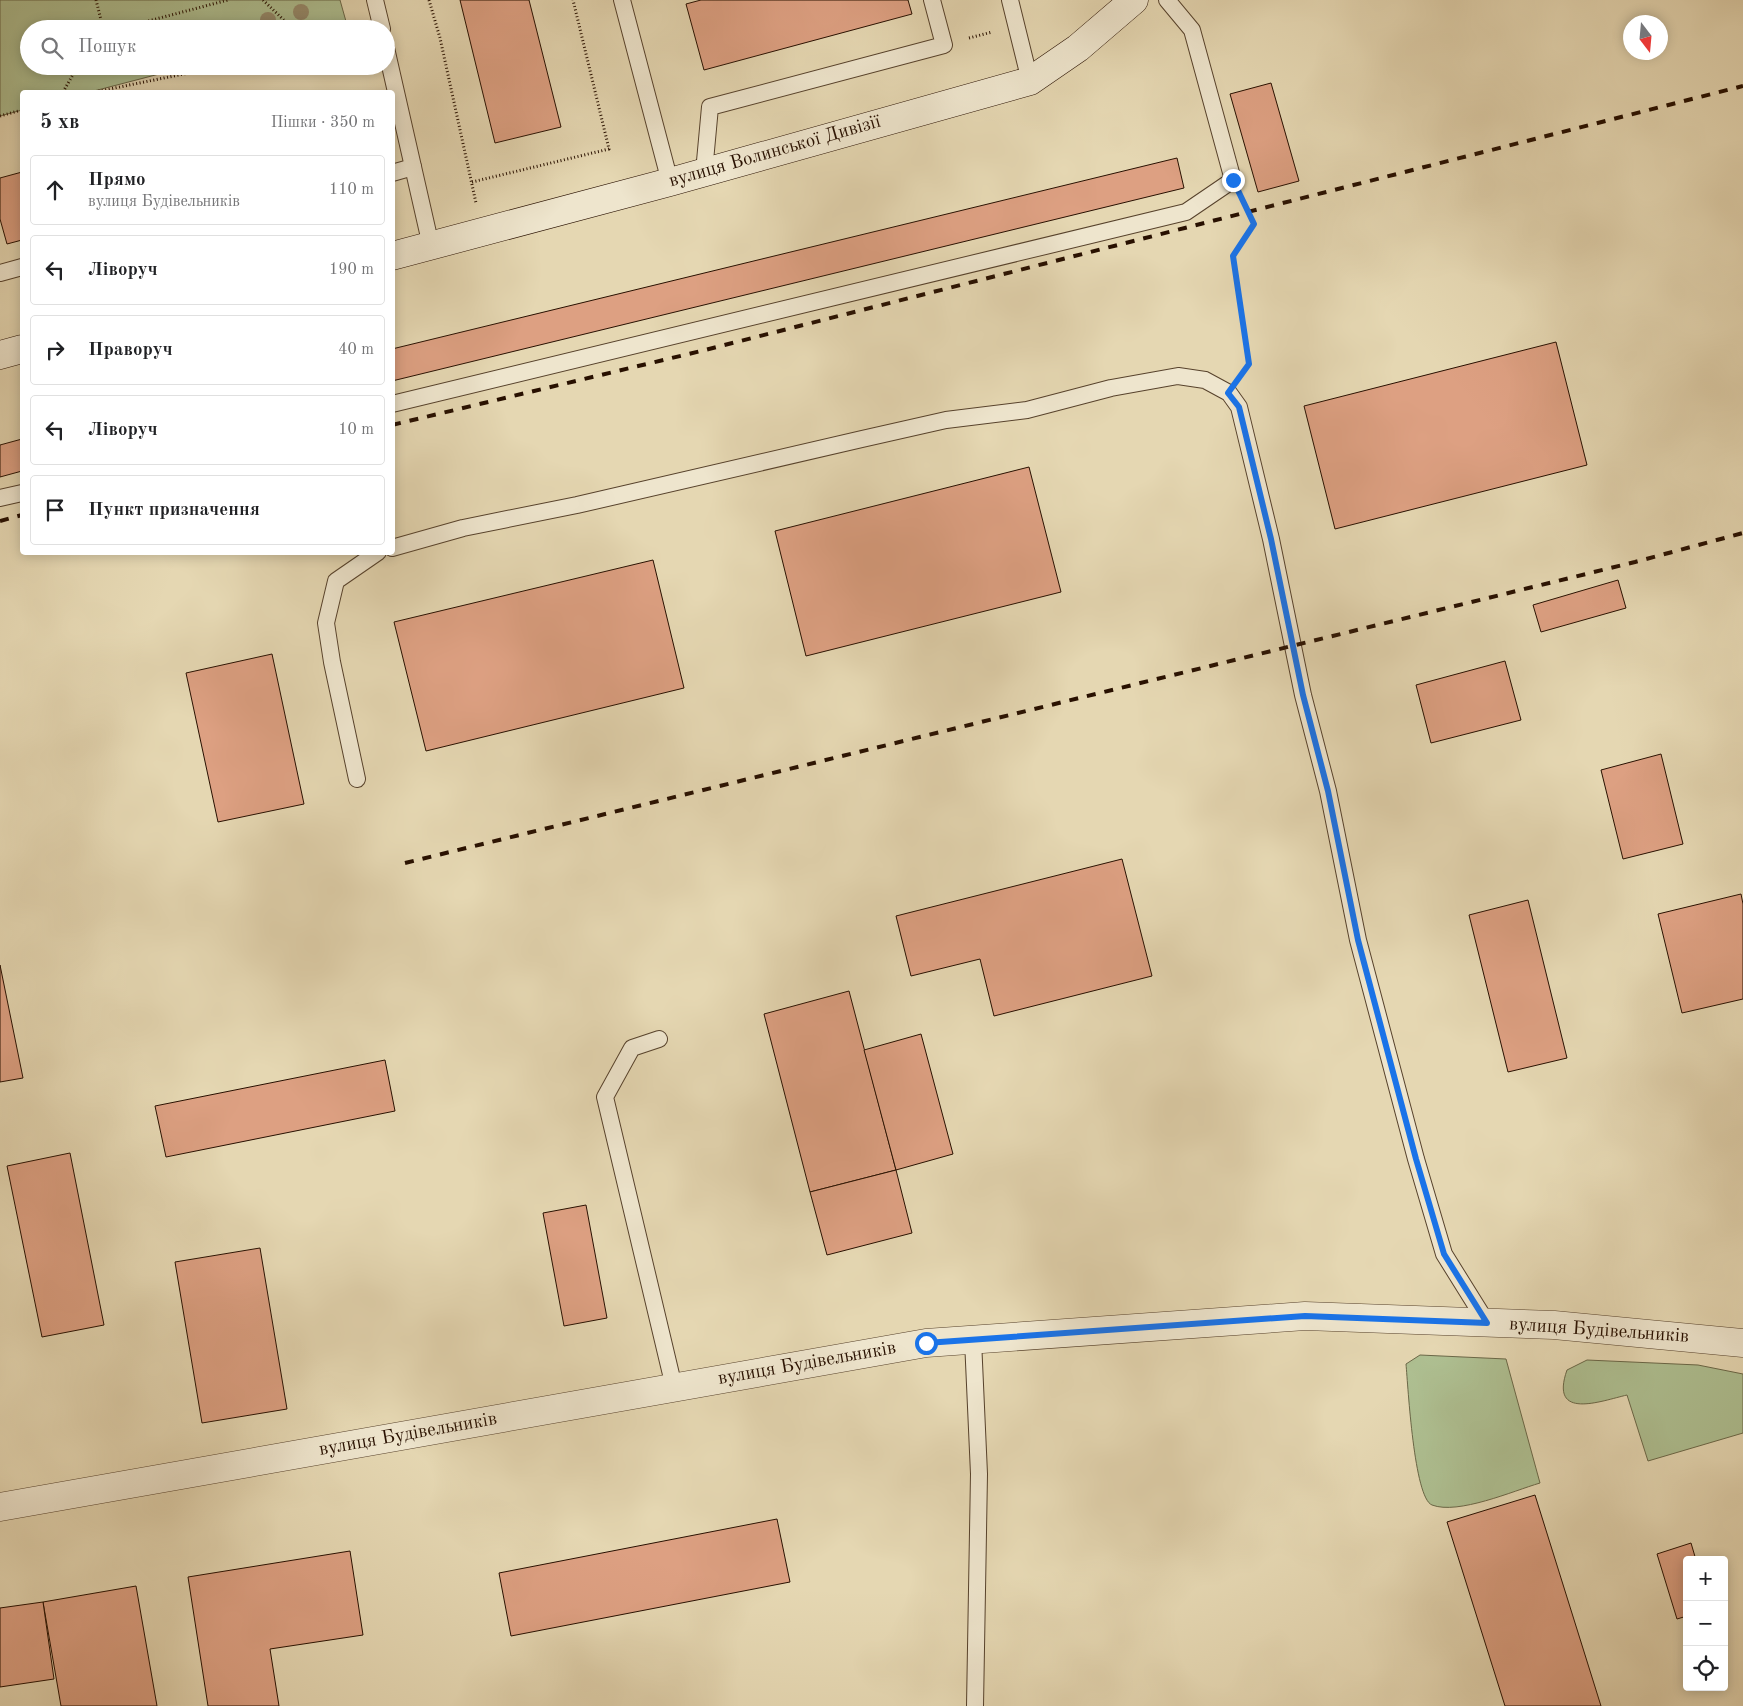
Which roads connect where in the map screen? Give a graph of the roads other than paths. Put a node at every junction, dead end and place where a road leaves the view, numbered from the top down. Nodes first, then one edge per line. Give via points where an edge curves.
1 (375, 0) edge
2 (622, 0) edge
3 (932, 0) edge
4 (1010, 0) edge
5 (1134, 0) edge
6 (1167, 0) edge
7 (380, 20) edge
8 (392, 75) edge
9 (1030, 80) junction
10 (413, 168) junction
11 (395, 172) edge
12 (704, 172) junction
13 (670, 182) junction
14 (431, 246) junction
15 (395, 255) edge
16 (20, 268) edge
17 (0, 273) edge
18 (20, 350) edge
19 (0, 355) edge
20 (395, 403) edge
21 (20, 493) edge
22 (0, 498) edge
23 (395, 547) edge
24 (374, 555) edge
25 (356, 779) dead end
26 (659, 1039) dead end
27 (1487, 1323) junction
28 (973, 1340) junction
29 (1743, 1343) edge
30 (674, 1387) junction
31 (0, 1507) edge
32 (975, 1706) edge

1 - 7 lane
2 - 13 lane
3 - 12 lane via 944,45 710,107
4 - 9 lane
5 - 9 street, вулиця Волинської Дивізії via 1078,48
6 - 20 lane via 1192,30 1233,180 1186,212
8 - 10 lane
9 - 12 street, вулиця Волинської Дивізії
10 - 11 lane
10 - 14 lane
12 - 13 street, вулиця Волинської Дивізії
13 - 14 street, вулиця Волинської Дивізії
14 - 15 street, вулиця Волинської Дивізії
16 - 17 lane
18 - 19 street
21 - 22 lane
23 - 27 lane via 463,528 577,505 862,438 946,420 1027,410 1178,376 1205,380 1228,393 1239,407 1271,539 1303,695 1328,791 1358,940 1416,1159 1444,1254
24 - 25 lane via 336,581 326,623
26 - 30 lane via 632,1048 605,1097
27 - 28 street, вулиця Будівельників via 1305,1316
27 - 29 street, вулиця Будівельників via 1554,1325
28 - 30 street, вулиця Будівельників via 926,1343
28 - 32 lane via 979,1474
30 - 31 street, вулиця Будівельників

